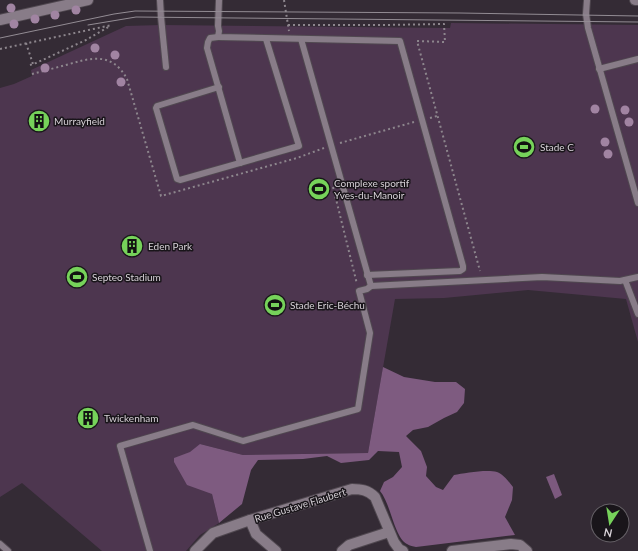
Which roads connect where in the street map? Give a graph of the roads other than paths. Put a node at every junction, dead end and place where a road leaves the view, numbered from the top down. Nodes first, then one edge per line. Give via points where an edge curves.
1 (88, 0) edge
2 (160, 0) edge
3 (219, 0) edge
4 (587, 0) edge
5 (635, 0) edge
6 (638, 0) edge
7 (0, 20) edge
8 (218, 37) junction
9 (266, 38) junction
10 (301, 39) junction
11 (638, 59) edge
12 (166, 67) dead end
13 (599, 69) junction
14 (218, 87) junction
15 (240, 163) junction
16 (638, 202) edge
17 (460, 271) junction
18 (414, 273) junction
19 (367, 275) junction
20 (638, 276) edge
21 (625, 280) junction
22 (462, 281) junction
23 (416, 283) junction
24 (370, 286) junction
25 (638, 314) edge
26 (250, 520) junction
27 (389, 532) junction
28 (0, 544) edge
29 (197, 550) edge
30 (8, 551) edge
31 (150, 551) edge
32 (276, 551) edge
33 (342, 551) edge
34 (403, 551) edge
35 (452, 551) edge
36 (527, 551) edge

1 - 7 street
2 - 12 lane
3 - 8 lane
4 - 13 lane via 588,28
5 - 6 street
8 - 9 lane
8 - 14 lane via 210,38 207,48
9 - 10 lane
9 - 15 lane via 299,146
10 - 17 lane via 400,41 463,266
10 - 19 lane
11 - 13 lane
13 - 16 lane
14 - 15 lane
14 - 15 lane via 156,108 177,179
17 - 18 lane
17 - 22 lane
18 - 19 lane
18 - 23 lane
19 - 24 lane
20 - 21 lane
21 - 22 lane via 542,277
21 - 25 lane
22 - 23 lane
23 - 24 lane
24 - 31 lane via 359,291 370,333 358,409 243,441 193,425 120,446
26 - 27 street, Rue Gustave Flaubert via 352,489 360,489 370,492 375,497
26 - 29 street, Rue Gustave Flaubert via 213,533
26 - 32 street via 256,534
27 - 33 street via 349,545
27 - 34 street, Rue Gustave Flaubert via 399,549
28 - 30 lane
35 - 36 street via 511,544 520,545

